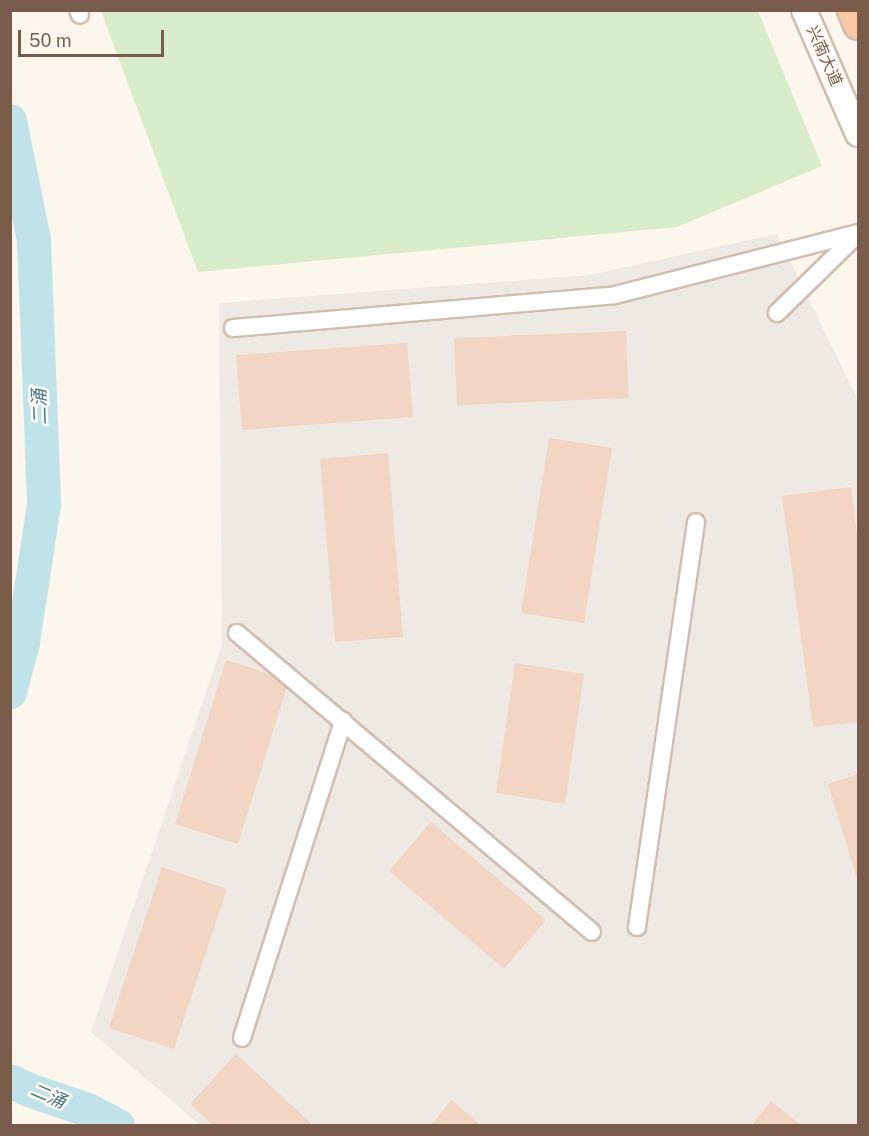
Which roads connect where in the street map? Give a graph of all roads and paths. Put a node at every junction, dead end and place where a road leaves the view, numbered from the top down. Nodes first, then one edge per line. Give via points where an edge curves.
1 (804, 10) edge
2 (852, 10) edge
3 (858, 25) edge
4 (858, 134) edge
5 (777, 313) dead end
6 (233, 328) dead end
7 (696, 522) dead end
8 (237, 633) dead end
9 (342, 721) junction
10 (637, 927) dead end
11 (592, 932) dead end
12 (242, 1038) dead end

1 - 4 main road, 兴南大道
2 - 3 highway
5 - 6 street via 858,233 615,295
7 - 10 street
8 - 9 street
9 - 11 street
9 - 12 street

